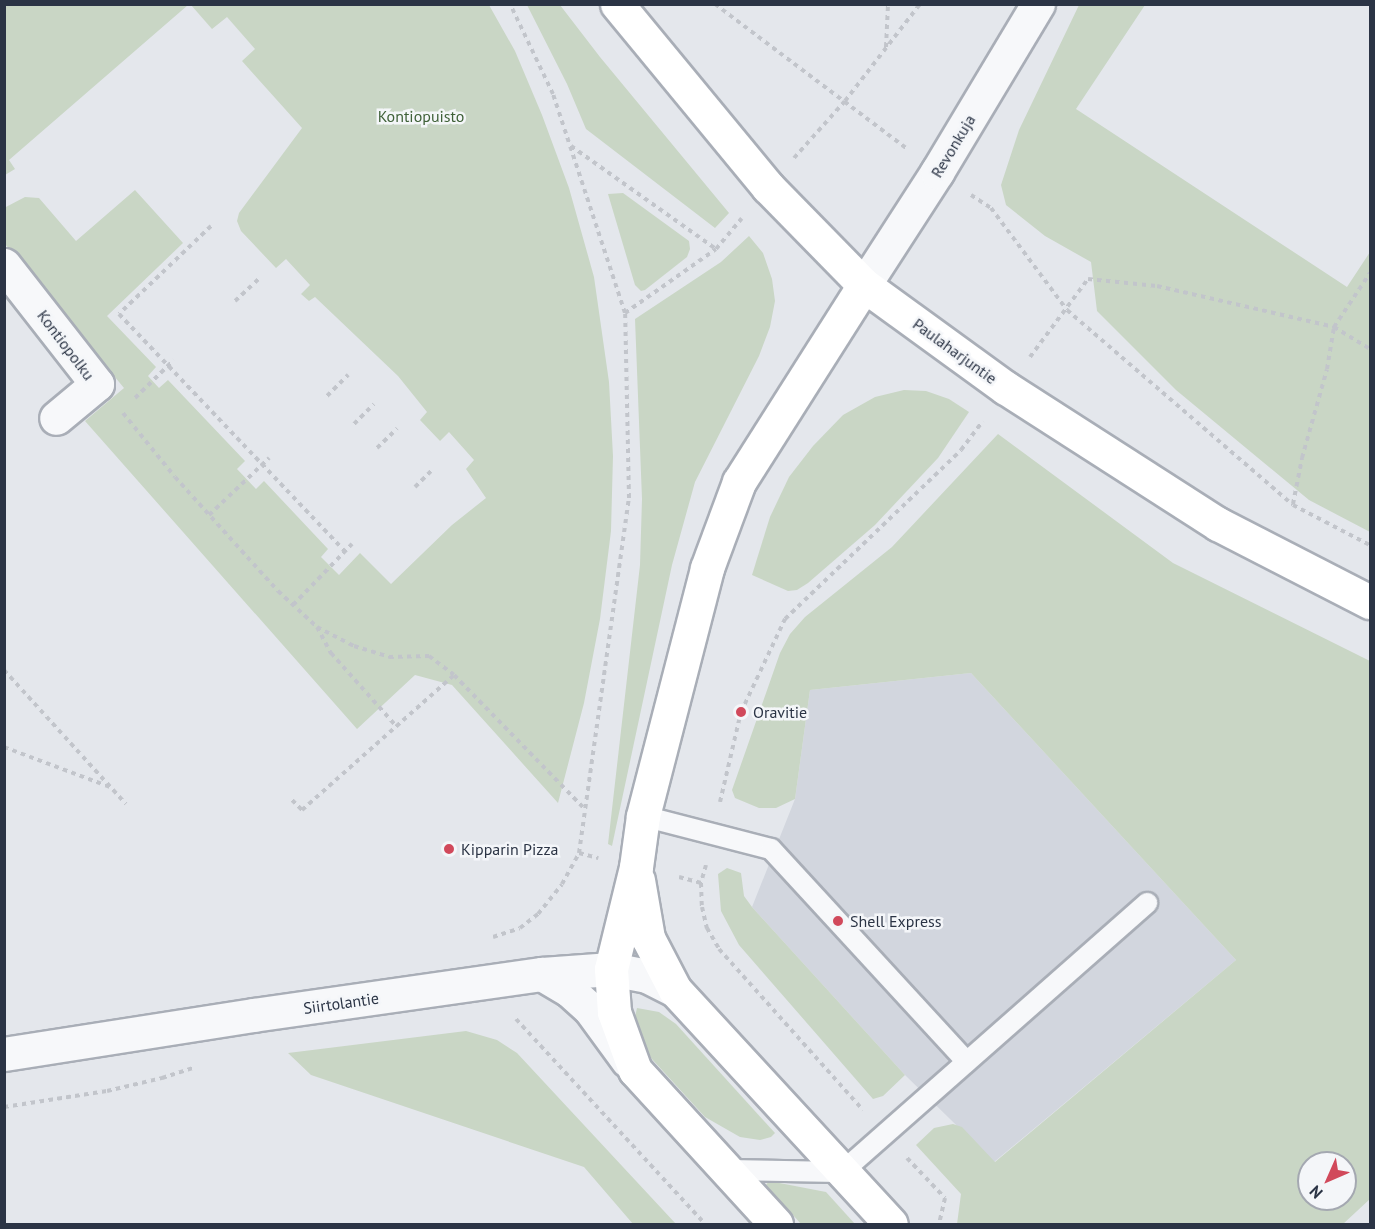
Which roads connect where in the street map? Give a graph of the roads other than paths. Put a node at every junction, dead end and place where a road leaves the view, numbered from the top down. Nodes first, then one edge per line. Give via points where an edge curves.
1 (617, 4) edge
2 (1038, 4) edge
3 (4, 265) edge
4 (864, 285) junction
5 (56, 418) dead end
6 (1371, 602) edge
7 (643, 816) junction
8 (636, 867) junction
9 (1148, 903) dead end
10 (611, 969) junction
11 (542, 974) junction
12 (675, 990) junction
13 (4, 1054) edge
14 (967, 1062) junction
15 (635, 1070) junction
16 (726, 1170) junction
17 (842, 1172) junction
18 (776, 1224) edge
19 (891, 1224) edge

1 - 4 street, Paulaharjuntie via 768,187
2 - 4 street, Revonkuja
3 - 5 street, Kontiopolku via 97,384
4 - 6 street, Paulaharjuntie via 1006,388 1218,524
4 - 7 street via 739,482 707,568
7 - 8 street
7 - 14 lane via 771,849
8 - 10 street
8 - 12 street via 648,938
9 - 14 lane
10 - 11 street, Siirtolantie
10 - 12 street, Siirtolantie via 647,976
10 - 15 street via 614,1012
11 - 13 street, Siirtolantie
11 - 15 street via 590,1009
12 - 17 street
14 - 17 lane
15 - 16 street
16 - 17 lane
16 - 18 street
17 - 19 street

